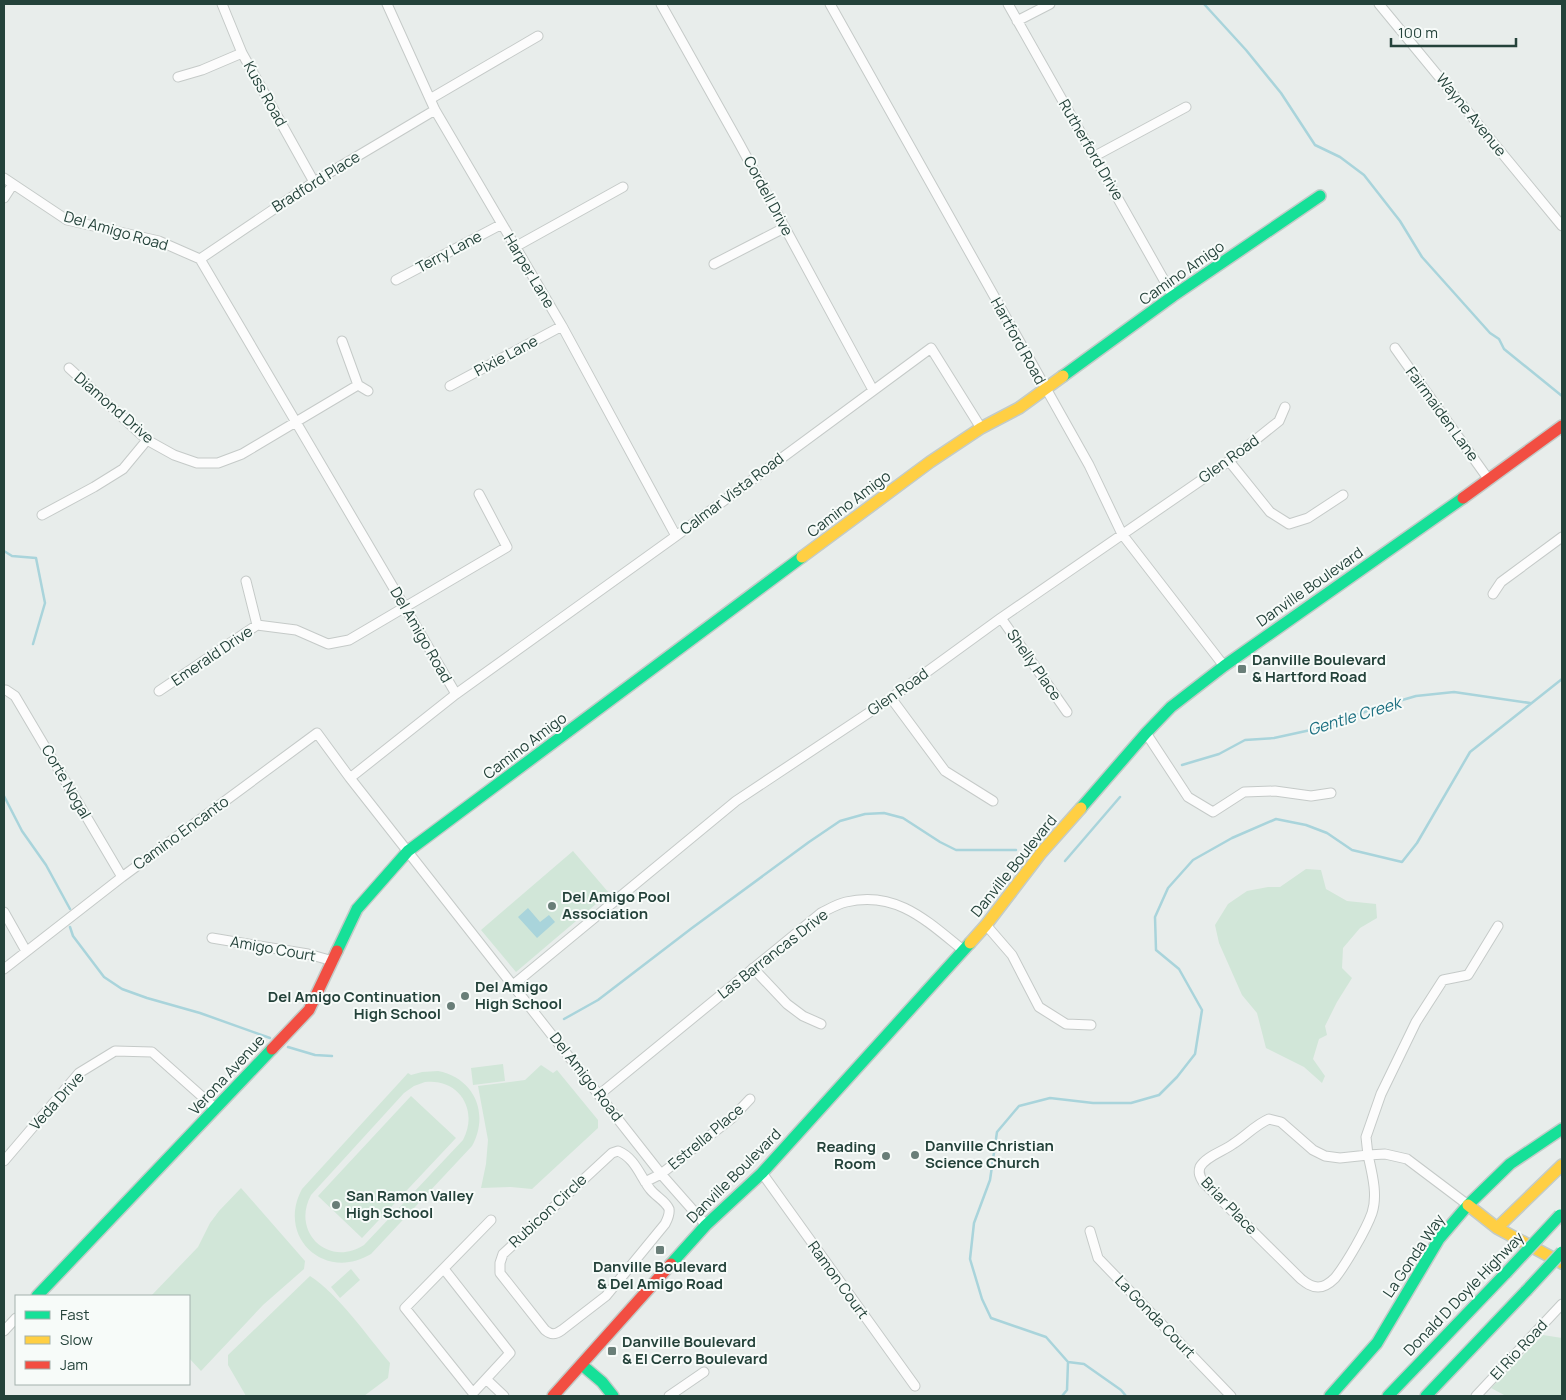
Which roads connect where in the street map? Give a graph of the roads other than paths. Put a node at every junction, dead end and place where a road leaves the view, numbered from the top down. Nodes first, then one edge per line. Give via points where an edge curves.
1 (222, 4) edge
2 (387, 4) edge
3 (661, 4) edge
4 (830, 4) edge
5 (1008, 4) edge
6 (1050, 4) edge
7 (1380, 4) edge
8 (1017, 21) junction
9 (538, 36) dead end
10 (242, 53) junction
11 (178, 77) dead end
12 (430, 99) junction
13 (1186, 106) dead end
14 (435, 110) junction
15 (1095, 156) junction
16 (4, 178) edge
17 (314, 182) junction
18 (13, 184) junction
19 (623, 187) dead end
20 (1320, 196) dead end
21 (4, 198) edge
22 (502, 224) junction
23 (1562, 226) edge
24 (784, 228) junction
25 (514, 247) junction
26 (200, 259) junction
27 (714, 264) dead end
28 (396, 280) dead end
29 (1174, 296) junction
30 (562, 326) junction
31 (342, 341) dead end
32 (1394, 348) dead end
33 (69, 368) dead end
34 (358, 385) junction
35 (450, 386) dead end
36 (1045, 389) junction
37 (873, 390) junction
38 (368, 391) dead end
39 (1285, 407) dead end
40 (295, 421) junction
41 (981, 428) junction
42 (1561, 430) edge
43 (147, 440) junction
44 (1229, 461) junction
45 (1489, 480) junction
46 (479, 494) dead end
47 (1343, 494) dead end
48 (42, 515) dead end
49 (1122, 534) junction
50 (676, 536) junction
51 (1562, 537) edge
52 (246, 581) dead end
53 (1493, 594) dead end
54 (405, 608) junction
55 (1001, 618) junction
56 (257, 625) junction
57 (1224, 666) junction
58 (6, 690) dead end
59 (159, 691) dead end
60 (456, 694) junction
61 (890, 698) junction
62 (1067, 712) dead end
63 (1146, 733) junction
64 (350, 778) junction
65 (1331, 793) dead end
66 (993, 801) dead end
67 (408, 851) junction
68 (122, 877) junction
69 (4, 912) edge
70 (986, 925) junction
71 (1498, 926) dead end
72 (212, 938) dead end
73 (963, 950) junction
74 (26, 951) junction
75 (333, 961) junction
76 (753, 968) junction
77 (4, 970) edge
78 (513, 985) junction
79 (821, 1024) dead end
80 (1092, 1024) dead end
81 (600, 1094) junction
82 (750, 1099) dead end
83 (216, 1109) junction
84 (1562, 1129) edge
85 (1368, 1156) junction
86 (4, 1161) edge
87 (1562, 1165) edge
88 (661, 1174) junction
89 (762, 1174) junction
90 (646, 1182) junction
91 (1468, 1205) junction
92 (1561, 1214) edge
93 (491, 1220) dead end
94 (706, 1225) junction
95 (1497, 1228) junction
96 (1090, 1231) dead end
97 (1562, 1252) edge
98 (1562, 1263) edge
99 (444, 1269) junction
100 (38, 1295) edge
101 (1562, 1304) edge
102 (15, 1319) edge
103 (4, 1331) edge
104 (582, 1365) junction
105 (704, 1372) dead end
106 (486, 1379) junction
107 (915, 1386) dead end
108 (504, 1396) edge
109 (553, 1396) edge
110 (613, 1396) edge
111 (670, 1396) edge
112 (1231, 1396) edge
113 (1330, 1396) edge
114 (1388, 1396) edge
115 (1426, 1396) edge
116 (1476, 1396) edge

1 - 10 street, Kuss Road
2 - 12 street, Harper Lane
3 - 24 street, Cordell Drive
4 - 36 street, Hartford Road
5 - 8 street, Rutherford Drive
6 - 8 street
7 - 23 street, Wayne Avenue
8 - 15 street, Rutherford Drive
9 - 12 street
10 - 11 street
10 - 17 street, Kuss Road
12 - 14 street, Harper Lane
13 - 15 street
14 - 17 street, Bradford Place
14 - 22 street, Harper Lane
15 - 29 street, Rutherford Drive
16 - 18 street, Del Amigo Road
17 - 26 street, Bradford Place
18 - 21 street
18 - 26 street, Del Amigo Road via 67,220 159,241
19 - 25 street
20 - 29 main road, Camino Amigo
22 - 25 street, Harper Lane
22 - 28 street, Terry Lane
24 - 27 street
24 - 37 street, Cordell Drive
25 - 30 street, Harper Lane
26 - 40 street, Del Amigo Road
29 - 36 main road, Camino Amigo
30 - 35 street, Pixie Lane
30 - 50 street, Harper Lane
31 - 34 street
32 - 45 street, Fairmaiden Lane
33 - 43 street, Diamond Drive
34 - 38 street
34 - 40 street, Diamond Drive
36 - 41 main road, Camino Amigo via 1019,408
36 - 49 street, Hartford Road via 1089,465
37 - 41 street, Calmar Vista Road via 931,348
37 - 50 street, Calmar Vista Road
39 - 44 street, Glen Road via 1279,421
40 - 43 street, Diamond Drive via 242,454 218,463 197,463
40 - 54 street, Del Amigo Road
41 - 67 main road, Camino Amigo via 930,462
42 - 45 main road, Danville Boulevard
43 - 48 street via 123,469
44 - 47 street via 1270,512 1289,524 1308,518
44 - 49 street, Glen Road
45 - 57 main road, Danville Boulevard
46 - 54 street, Emerald Drive via 507,546
49 - 55 street, Glen Road
49 - 57 street, Hartford Road
50 - 60 street, Calmar Vista Road
51 - 53 street via 1501,582
52 - 56 street
54 - 56 street, Emerald Drive via 349,640 328,644 296,630
54 - 60 street, Del Amigo Road
55 - 61 street, Glen Road
55 - 62 street, Shelly Place
56 - 59 street, Emerald Drive
57 - 63 main road, Danville Boulevard via 1171,707
58 - 68 street, Corte Nogal via 15,696
60 - 64 street, Del Amigo Road
61 - 66 street via 945,772
61 - 78 street, Glen Road via 736,800
63 - 65 street via 1188,797 1214,812 1244,792 1275,791 1311,796
63 - 70 main road, Danville Boulevard via 1041,853
64 - 67 street, Del Amigo Road
64 - 68 street, Camino Encanto via 318,733
67 - 75 main road, Verona Avenue via 357,909
67 - 78 street, Del Amigo Road
68 - 74 street, Camino Encanto
69 - 74 street
70 - 73 main road, Danville Boulevard
70 - 80 street via 1012,956 1039,1007 1066,1024
71 - 85 street via 1468,976 1443,980 1416,1022 1381,1094 1366,1137
72 - 75 street, Amigo Court
73 - 76 street, Las Barrancas Drive via 922,917 902,906 889,901 862,899 844,902 821,913
73 - 89 main road, Danville Boulevard
74 - 77 street, Camino Encanto
75 - 83 main road, Verona Avenue via 309,1010
76 - 79 street via 787,1004 802,1016
76 - 81 street, Las Barrancas Drive
78 - 81 street, Del Amigo Road
81 - 88 street, Del Amigo Road
82 - 88 street, Estrella Place via 732,1118
83 - 86 street, Veda Drive via 152,1052 115,1051 79,1073
83 - 100 main road, Verona Avenue
84 - 91 main road, La Gonda Way via 1510,1164
85 - 85 street, Briar Place via 1325,1156 1313,1150 1281,1122 1269,1119 1207,1160 1200,1167 1199,1175 1301,1279 1308,1285 1319,1287 1334,1279 1372,1213 1374,1194
85 - 91 street via 1385,1154 1407,1159
87 - 95 main road
88 - 90 street
88 - 94 street, Del Amigo Road
89 - 94 main road, Danville Boulevard
89 - 107 street, Ramon Court
90 - 90 street, Rubicon Circle via 669,1209 665,1224 606,1296 558,1333 545,1330 500,1273 503,1254 612,1153 625,1154
91 - 95 main road
91 - 113 main road, La Gonda Way via 1439,1239 1377,1343
92 - 114 main road, Donald D Doyle Highway, bridge
93 - 99 street
94 - 104 main road, Danville Boulevard
95 - 98 main road
96 - 112 street, La Gonda Court via 1098,1258
97 - 115 main road, bridge
99 - 106 street via 510,1353
99 - 106 street via 404,1308 473,1393
101 - 116 street, El Rio Road
102 - 103 street
104 - 109 main road, Danville Boulevard
104 - 110 main road
105 - 111 street
106 - 108 street

